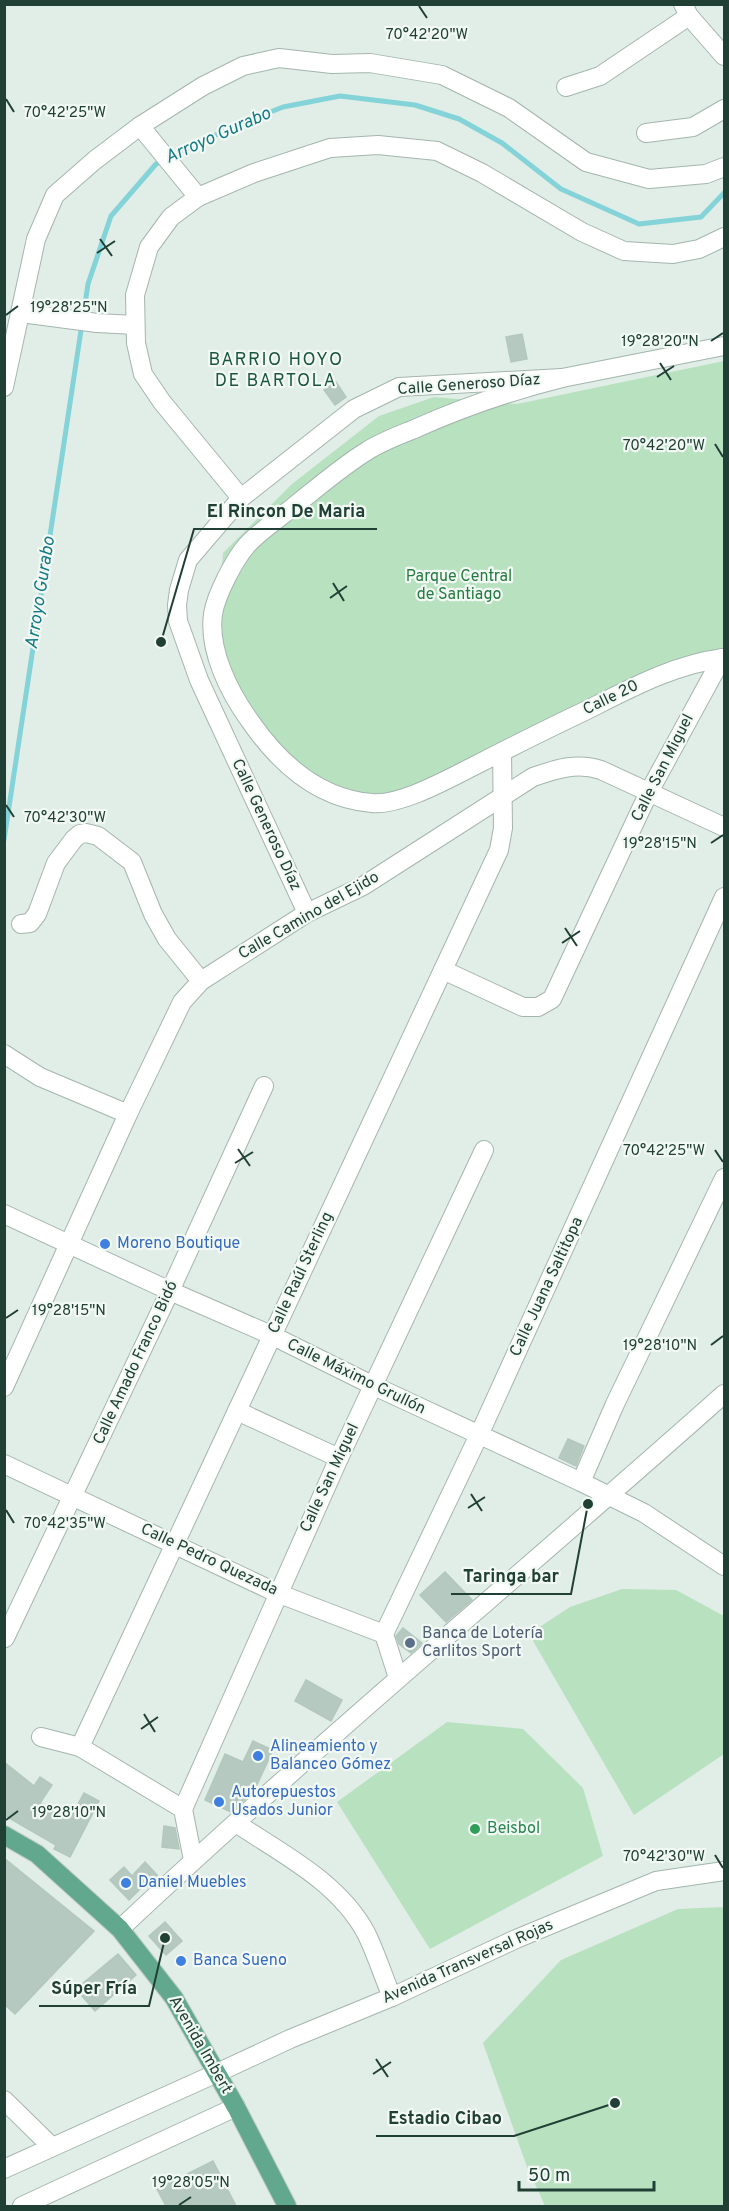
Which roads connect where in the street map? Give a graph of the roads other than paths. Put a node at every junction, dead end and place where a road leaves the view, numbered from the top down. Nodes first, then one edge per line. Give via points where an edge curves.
1 (686, 10) edge
2 (724, 56) edge
3 (566, 87) dead end
4 (724, 109) edge
5 (140, 126) junction
6 (646, 132) dead end
7 (724, 167) edge
8 (198, 197) junction
9 (724, 237) edge
10 (21, 313) junction
11 (135, 325) junction
12 (724, 346) edge
13 (562, 378) junction
14 (4, 387) edge
15 (241, 498) junction
16 (723, 658) edge
17 (502, 752) junction
18 (649, 792) junction
19 (503, 795) junction
20 (724, 826) edge
21 (724, 897) edge
22 (307, 913) junction
23 (21, 924) dead end
24 (443, 970) junction
25 (201, 981) junction
26 (4, 1054) edge
27 (264, 1086) dead end
28 (128, 1114) junction
29 (484, 1149) dead end
30 (724, 1178) edge
31 (4, 1214) edge
32 (70, 1244) junction
33 (170, 1292) junction
34 (271, 1335) junction
35 (372, 1385) junction
36 (4, 1387) edge
37 (724, 1394) edge
38 (237, 1411) junction
39 (479, 1435) junction
40 (339, 1458) junction
41 (4, 1464) edge
42 (581, 1482) junction
43 (74, 1496) junction
44 (609, 1496) junction
45 (176, 1545) junction
46 (724, 1566) edge
47 (277, 1593) junction
48 (384, 1634) junction
49 (5, 1638) edge
50 (398, 1678) junction
51 (41, 1737) dead end
52 (80, 1747) junction
53 (183, 1809) junction
54 (236, 1823) junction
55 (4, 1835) edge
56 (193, 1860) junction
57 (724, 1871) edge
58 (120, 1929) junction
59 (392, 1997) junction
60 (217, 2073) junction
61 (4, 2100) edge
62 (236, 2107) junction
63 (52, 2147) junction
64 (4, 2169) edge
65 (22, 2206) edge
66 (287, 2206) edge

1 - 2 street
1 - 3 street via 600,76
4 - 6 street via 693,128
5 - 7 street via 243,66 279,58 332,64 370,63 442,75 509,108 586,162 649,179 706,174
5 - 8 street
5 - 10 street via 56,195 36,239
8 - 9 street via 254,173 330,148 378,145 437,151 582,232 624,251 673,254 699,249
8 - 11 street via 171,217 149,248 135,295
10 - 11 street
10 - 14 street
11 - 15 street via 143,374
12 - 13 street, Calle Generoso Díaz
13 - 15 street, Calle Generoso Díaz via 399,387 354,409
13 - 17 street, Calle 20 via 470,406 368,450 246,546 227,577 213,613 217,655 238,703 283,761 321,790 345,799 378,804 432,787
15 - 22 street, Calle Generoso Díaz via 188,560 179,590 178,621 199,680
16 - 17 street, Calle 20 via 688,665 645,681
16 - 18 street, Calle San Miguel
17 - 19 street, Calle Raúl Sterling
18 - 19 street, Calle Camino del Ejido via 590,766 574,765 533,777
18 - 20 street, Calle Camino del Ejido
18 - 24 street, Calle San Miguel via 552,999 538,1007 523,1007
19 - 22 street, Calle Camino del Ejido via 363,886
19 - 24 street, Calle Raúl Sterling via 499,850
21 - 39 street, Calle Juana Saltitopa
22 - 25 street, Calle Camino del Ejido
23 - 25 street via 30,923 37,914 56,863 74,839 86,833 98,836 132,862 167,939
24 - 34 street, Calle Raúl Sterling
25 - 28 street, Calle Camino del Ejido via 182,1002
26 - 28 street via 40,1077
27 - 33 street, Calle Amado Franco Bidó
28 - 32 street, Calle Camino del Ejido
29 - 35 street, Calle San Miguel
30 - 42 street
31 - 32 street, Calle Máximo Grullón
32 - 33 street, Calle Máximo Grullón
32 - 36 street, Calle Camino del Ejido
33 - 34 street, Calle Máximo Grullón
33 - 43 street, Calle Amado Franco Bidó
34 - 35 street, Calle Máximo Grullón
34 - 38 street, Calle Raúl Sterling
35 - 39 street, Calle Máximo Grullón
35 - 40 street, Calle San Miguel
37 - 44 street
38 - 40 street
38 - 45 street, Calle Raúl Sterling
39 - 42 street, Calle Máximo Grullón
39 - 48 street, Calle Juana Saltitopa
40 - 47 street, Calle San Miguel
41 - 43 street, Calle Pedro Quezada
42 - 44 street, Calle Máximo Grullón
43 - 45 street, Calle Pedro Quezada
43 - 49 street, Calle Amado Franco Bidó
44 - 46 street, Calle Máximo Grullón via 644,1513
44 - 50 street
45 - 47 street, Calle Pedro Quezada
45 - 52 street, Calle Raúl Sterling
47 - 48 street, Calle Pedro Quezada
47 - 53 street, Calle San Miguel
48 - 50 street
50 - 54 street
51 - 52 street
52 - 53 street
53 - 56 street
54 - 56 street
54 - 59 street via 341,1897 366,1932
55 - 58 main road, Avenida Imbert via 37,1854
56 - 58 street
57 - 59 street, Avenida Transversal Rojas via 656,1881 516,1939
58 - 60 main road, Avenida Imbert via 174,1998
59 - 60 street, Avenida Transversal Rojas
60 - 62 main road, Avenida Imbert
60 - 63 street, Avenida Transversal Rojas
61 - 63 street
62 - 65 street
62 - 66 main road, Avenida Imbert
63 - 64 street, Avenida Transversal Rojas

